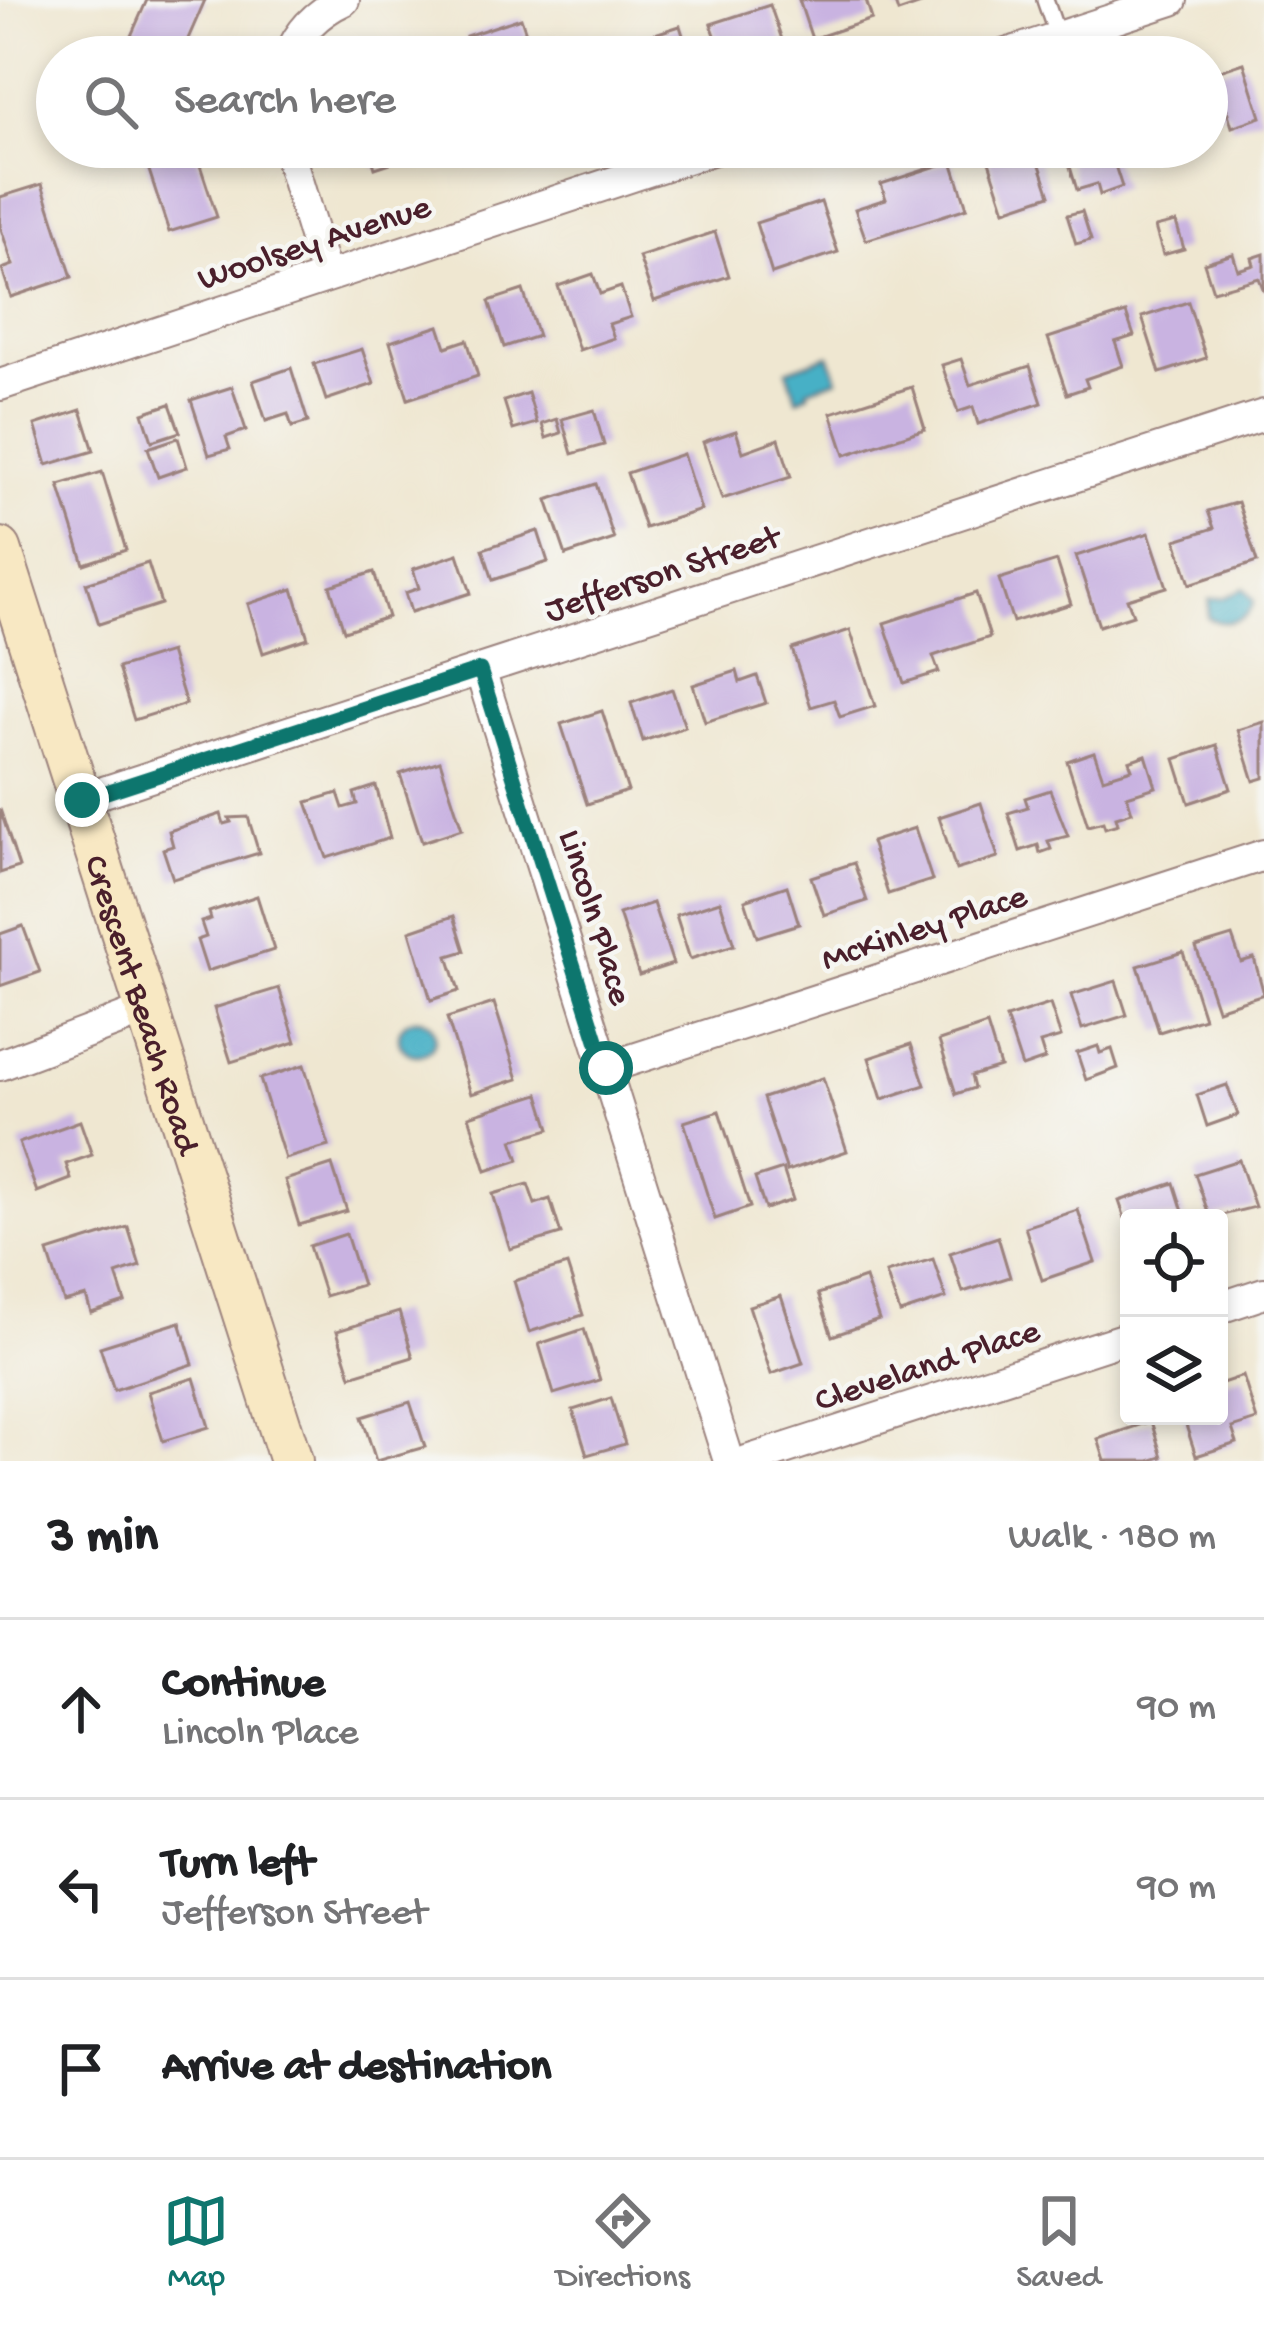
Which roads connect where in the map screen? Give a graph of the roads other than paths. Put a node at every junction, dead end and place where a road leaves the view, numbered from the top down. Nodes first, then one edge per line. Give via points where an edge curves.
1 (344, 0) edge
2 (1045, 0) edge
3 (1172, 0) edge
4 (299, 36) edge
5 (1058, 36) edge
6 (1061, 36) edge
7 (293, 168) edge
8 (655, 168) edge
9 (326, 275) junction
10 (0, 386) edge
11 (1264, 415) edge
12 (0, 548) edge
13 (480, 670) junction
14 (82, 800) junction
15 (1264, 855) edge
16 (149, 1009) junction
17 (0, 1065) edge
18 (606, 1068) junction
19 (1264, 1293) edge
20 (1228, 1305) edge
21 (1120, 1340) edge
22 (291, 1461) edge
23 (729, 1461) edge
24 (747, 1461) edge

1 - 4 street
2 - 5 lane
3 - 6 street
7 - 9 street
8 - 9 street, Woolsey Avenue
9 - 10 street, Woolsey Avenue
11 - 13 street, Jefferson Street
12 - 14 street, Crescent Beach Road
13 - 14 street, Jefferson Street
13 - 18 street, Lincoln Place
14 - 16 street, Crescent Beach Road
15 - 18 street, McKinley Place
16 - 17 street
16 - 22 street, Crescent Beach Road
18 - 23 street, Lincoln Place
19 - 20 street
21 - 24 street, Cleveland Place

